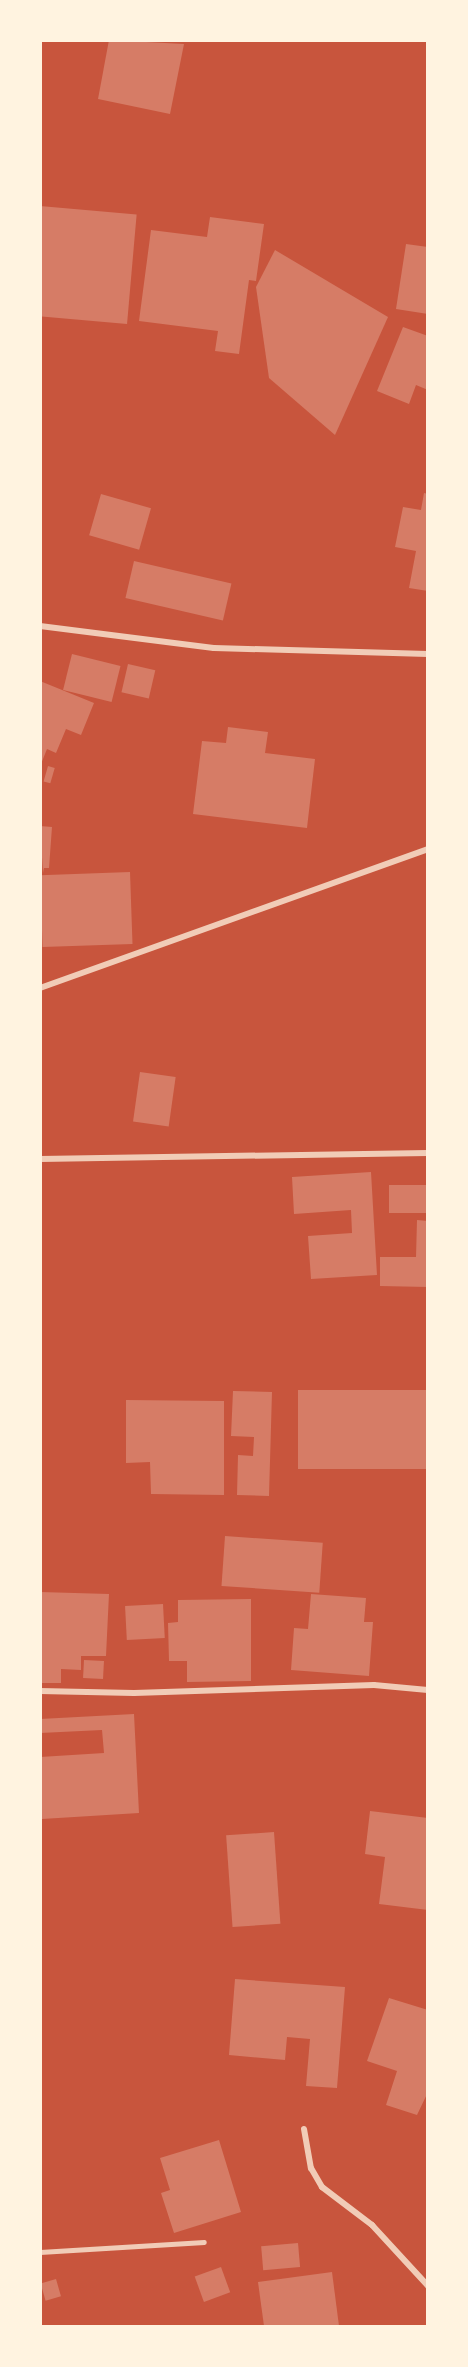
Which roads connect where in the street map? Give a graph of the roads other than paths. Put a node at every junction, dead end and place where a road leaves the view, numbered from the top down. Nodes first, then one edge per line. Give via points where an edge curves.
1 (40, 626) edge
2 (428, 654) edge
3 (428, 849) edge
4 (40, 988) edge
5 (428, 1153) edge
6 (40, 1159) edge
7 (428, 1690) edge
8 (40, 1691) edge
9 (304, 2129) dead end
10 (204, 2242) dead end
11 (40, 2252) edge
12 (428, 2286) edge

1 - 2 street via 214,648
3 - 4 street
5 - 6 street
7 - 8 street via 374,1685 134,1693
9 - 12 street via 311,2168 322,2187 372,2224
10 - 11 lane

